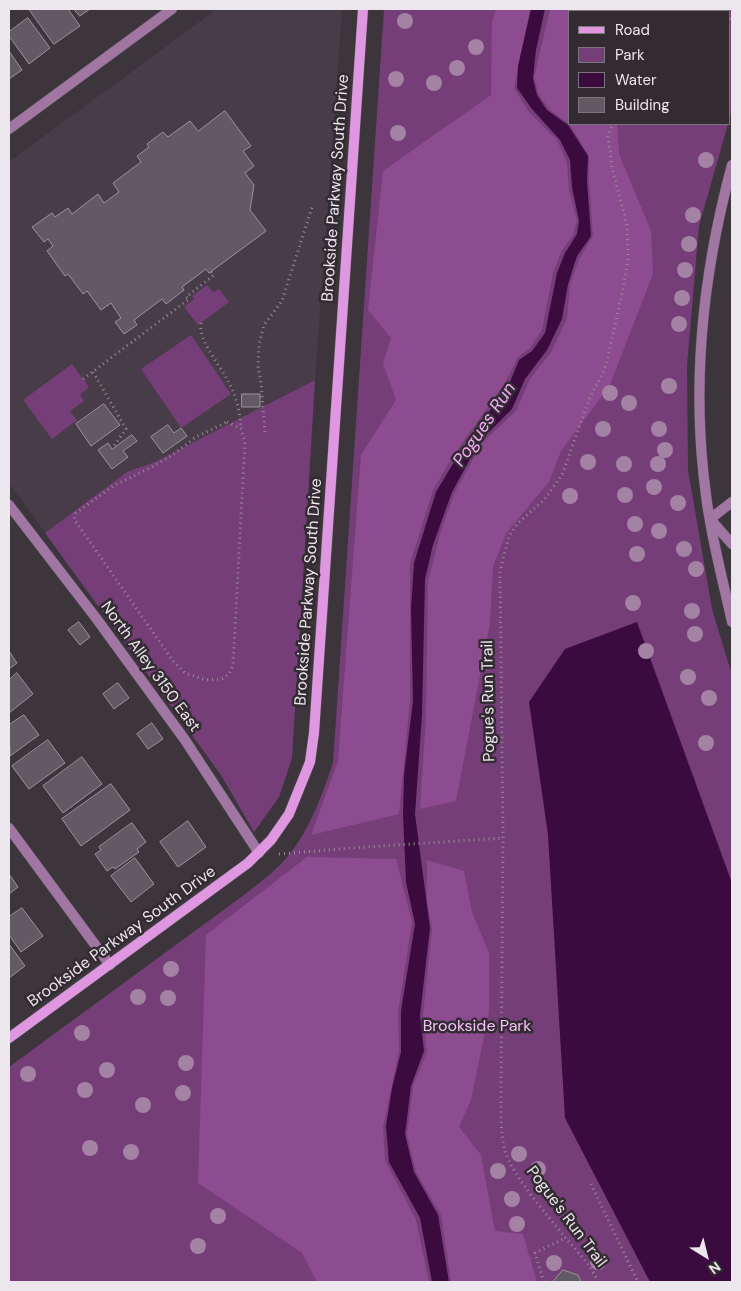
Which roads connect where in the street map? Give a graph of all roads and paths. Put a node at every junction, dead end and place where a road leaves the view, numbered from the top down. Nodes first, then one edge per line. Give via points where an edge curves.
1 (172, 9) edge
2 (363, 9) edge
3 (613, 125) edge
4 (9, 129) edge
5 (732, 165) edge
6 (313, 204) dead end
7 (211, 272) dead end
8 (201, 323) dead end
9 (93, 372) junction
10 (83, 379) dead end
11 (241, 429) junction
12 (265, 432) dead end
13 (112, 449) dead end
14 (732, 502) edge
15 (9, 505) edge
16 (710, 519) junction
17 (732, 544) edge
18 (732, 622) edge
19 (9, 828) edge
20 (503, 838) junction
21 (257, 855) junction
22 (110, 965) junction
23 (9, 1038) edge
24 (591, 1184) dead end
25 (565, 1238) junction
26 (544, 1282) edge
27 (598, 1282) edge
28 (638, 1282) edge

1 - 4 street
2 - 21 main road, Brookside Parkway South Drive via 314,733 310,762 295,801 282,826
3 - 20 path, Pogue's Run Trail via 608,136 626,225 628,258 608,357 562,474 544,500 518,523 509,536 500,571
5 - 16 street via 723,198 703,318 701,429
6 - 12 path via 282,301 264,325 259,344
7 - 9 path via 214,275 186,296 190,300
8 - 11 path via 203,340 230,384 240,410
9 - 10 path
9 - 13 path via 126,429
11 - 11 path via 227,422 213,428 150,468 113,486 76,513 74,519 173,660 185,674 206,680 222,679 235,665 245,441
14 - 16 street
15 - 21 street, North Alley 3150 East via 185,740
16 - 17 street
16 - 18 street
19 - 22 street
20 - 21 path
20 - 25 path, Pogue's Run Trail via 501,1120 505,1151 519,1178
21 - 22 main road, Brookside Parkway South Drive
22 - 23 main road, Brookside Parkway South Drive
24 - 28 path
25 - 26 path via 535,1253
25 - 27 path, Pogue's Run Trail via 584,1258

